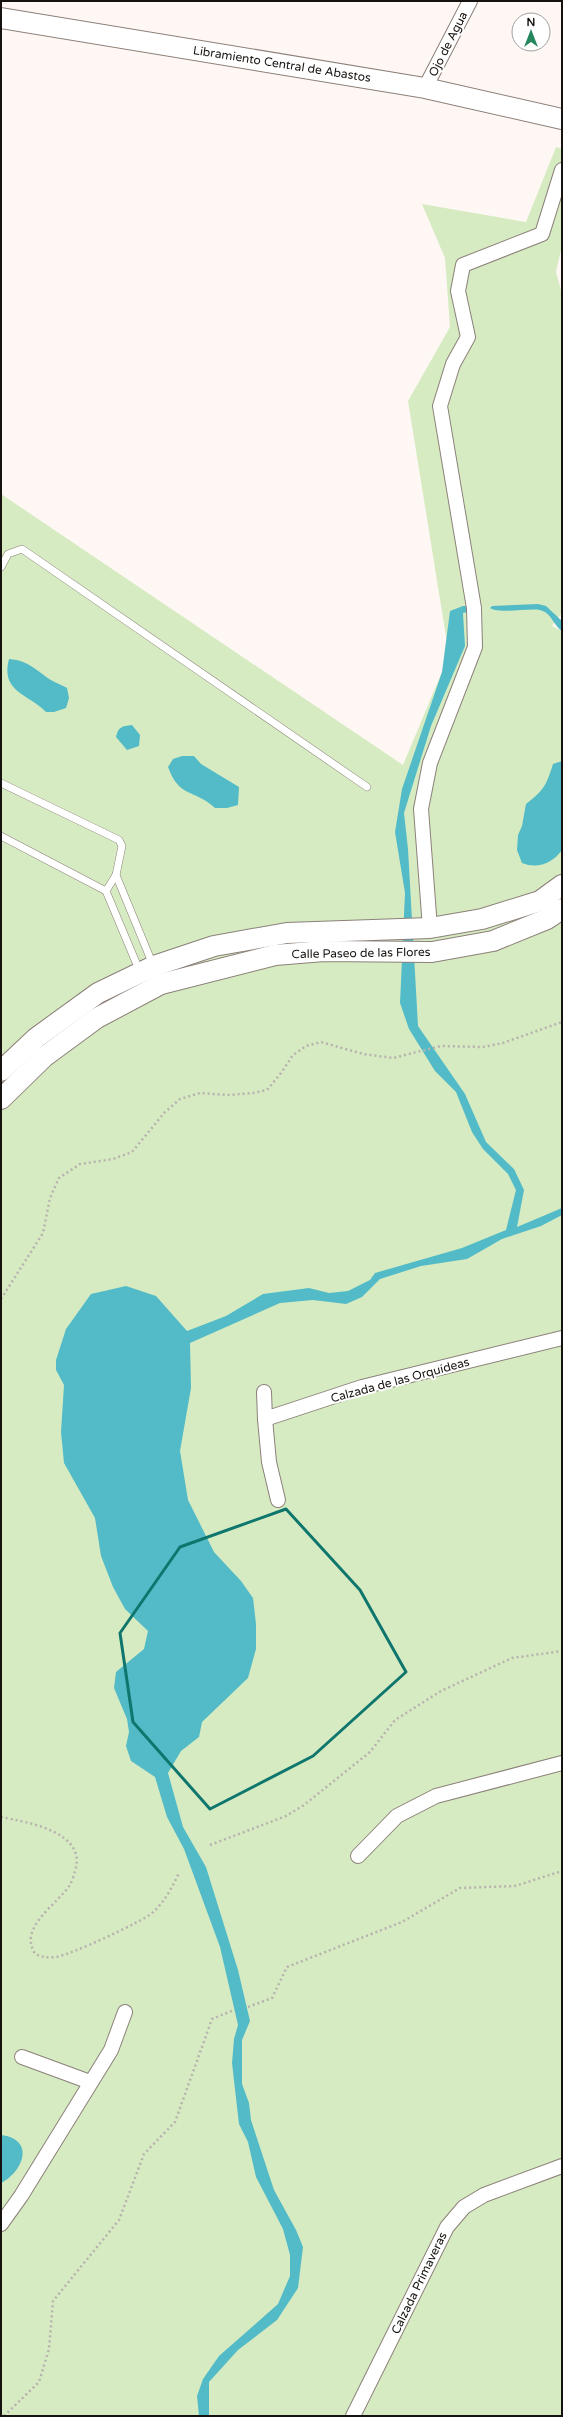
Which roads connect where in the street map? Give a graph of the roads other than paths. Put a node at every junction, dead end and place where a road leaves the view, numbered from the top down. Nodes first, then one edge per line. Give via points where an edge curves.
1 (470, 1) edge
2 (1, 18) edge
3 (425, 88) junction
4 (562, 119) edge
5 (562, 170) edge
6 (1, 567) edge
7 (1, 783) edge
8 (367, 787) dead end
9 (1, 836) edge
10 (116, 875) junction
11 (562, 885) edge
12 (106, 891) junction
13 (562, 909) edge
14 (454, 924) junction
15 (430, 928) junction
16 (460, 947) junction
17 (151, 978) junction
18 (1, 1071) edge
19 (1, 1099) edge
20 (562, 1338) edge
21 (264, 1392) dead end
22 (265, 1419) junction
23 (278, 1500) dead end
24 (562, 1763) edge
25 (358, 1856) dead end
26 (125, 2012) dead end
27 (22, 2058) dead end
28 (90, 2082) junction
29 (562, 2166) edge
30 (1, 2224) edge
31 (353, 2416) edge

1 - 3 street, Ojo de Agua
2 - 3 street, Libramiento Central de Abastos
3 - 4 street, Libramiento Central de Abastos
5 - 15 street via 542,234 463,265 458,291 468,337 453,364 440,406 474,608 475,647 430,763 421,809
6 - 8 lane via 8,554 22,549
7 - 10 lane via 118,840 122,846
9 - 12 lane
10 - 12 lane
10 - 17 lane
11 - 14 street, Calle Paseo de las Flores via 540,901 482,919
12 - 17 lane
13 - 16 street, Calle Paseo de las Flores via 547,919 493,941
14 - 15 street, Calle Paseo de las Flores
14 - 16 street
15 - 17 street, Calle Paseo de las Flores via 287,933 214,946
16 - 17 street, Calle Paseo de las Flores via 432,952 324,951 275,955
17 - 18 street, Calle Paseo de las Flores via 98,993 36,1038
17 - 19 street, Calle Paseo de las Flores via 44,1057
20 - 22 street, Calzada de las Orquídeas via 362,1387
21 - 22 street
22 - 23 street via 268,1462
24 - 25 street via 436,1796 397,1816
26 - 28 street via 110,2050
27 - 28 street
28 - 30 street via 21,2196
29 - 31 street, Calzada Primaveras via 484,2195 464,2208 446,2226

